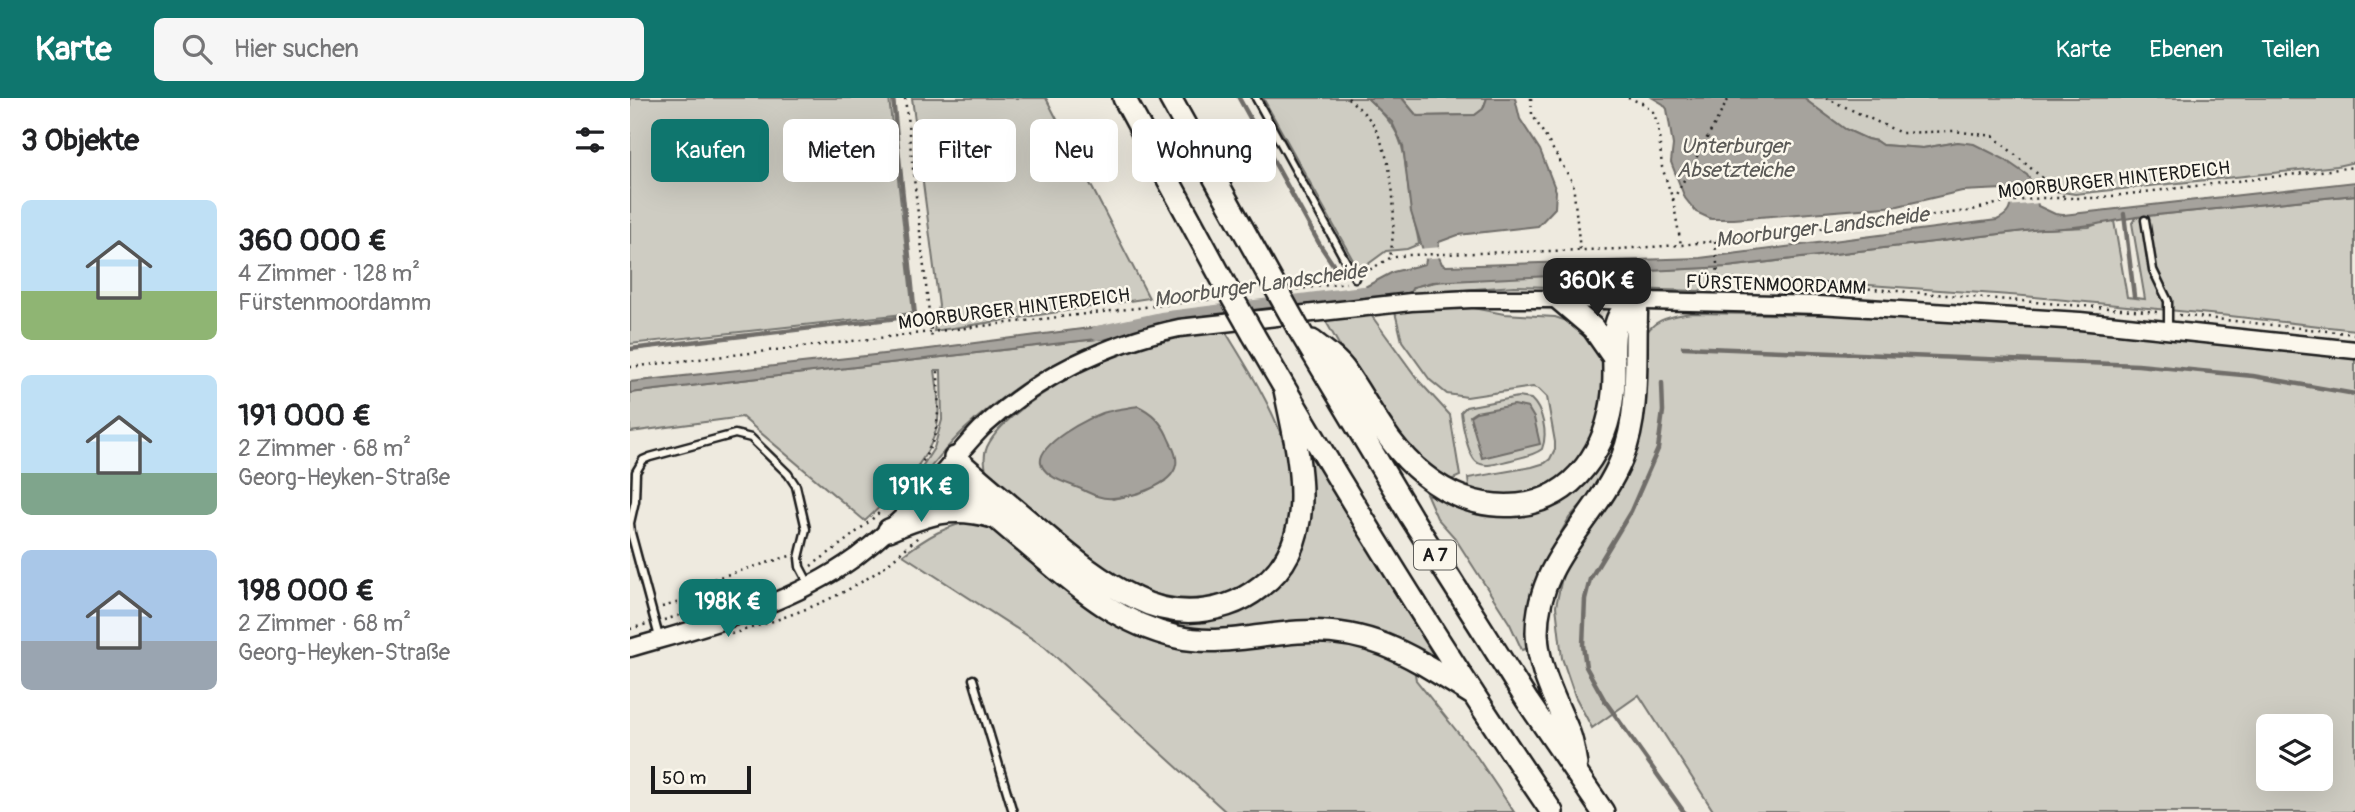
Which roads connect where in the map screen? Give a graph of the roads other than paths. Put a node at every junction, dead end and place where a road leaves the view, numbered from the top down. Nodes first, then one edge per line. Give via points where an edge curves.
1 (1124, 98) edge
2 (1170, 98) edge
3 (1256, 98) edge
4 (2144, 220) dead end
5 (1355, 278) road end
6 (1559, 299) junction
7 (1637, 301) junction
8 (1298, 328) junction
9 (2168, 329) junction
10 (2355, 350) edge
11 (1614, 358) junction
12 (1285, 390) junction
13 (955, 458) junction
14 (995, 517) junction
15 (889, 530) junction
16 (810, 587) junction
17 (659, 639) junction
18 (630, 648) edge
19 (973, 679) dead end
20 (1474, 695) junction
21 (1579, 777) junction
22 (1013, 812) edge
23 (1552, 812) edge
24 (1603, 812) edge

1 - 12 highway, A 7, bridge via 1224,294
2 - 8 highway, A 7, bridge via 1282,288
3 - 5 lane
4 - 9 lane via 2153,270 2168,301
6 - 7 main road, FÜRSTENMOORDAMM
6 - 11 highway via 1593,328
6 - 13 main road, FÜRSTENMOORDAMM via 1411,302 1143,335 1091,356 1014,402
7 - 9 main road, FÜRSTENMOORDAMM via 1819,305
7 - 11 highway via 1617,320
7 - 21 highway via 1629,439 1612,478 1551,571 1538,621 1544,671 1570,735
8 - 11 highway via 1343,367 1377,423 1413,466 1464,499 1497,506 1542,500 1582,471 1599,448 1608,424
8 - 21 highway, A 7 via 1411,517
9 - 10 main road, FÜRSTENMOORDAMM
12 - 13 highway via 1300,470 1301,515 1295,539 1287,559 1270,580 1234,603 1211,610 1158,608 1112,586
12 - 20 highway, A 7
13 - 14 highway via 960,486
13 - 15 main road, FÜRSTENMOORDAMM
14 - 15 highway via 973,511 941,511
14 - 20 highway via 1090,598 1139,625 1197,640 1332,631 1364,636
15 - 16 main road, FÜRSTENMOORDAMM
16 - 17 main road, FÜRSTENMOORDAMM via 751,612
16 - 17 lane via 800,567 806,529 796,486 751,438 735,434 650,457 636,472 630,523
17 - 18 main road, FÜRSTENMOORDAMM
19 - 22 lane
20 - 23 highway, A 7
21 - 24 highway, A 7

